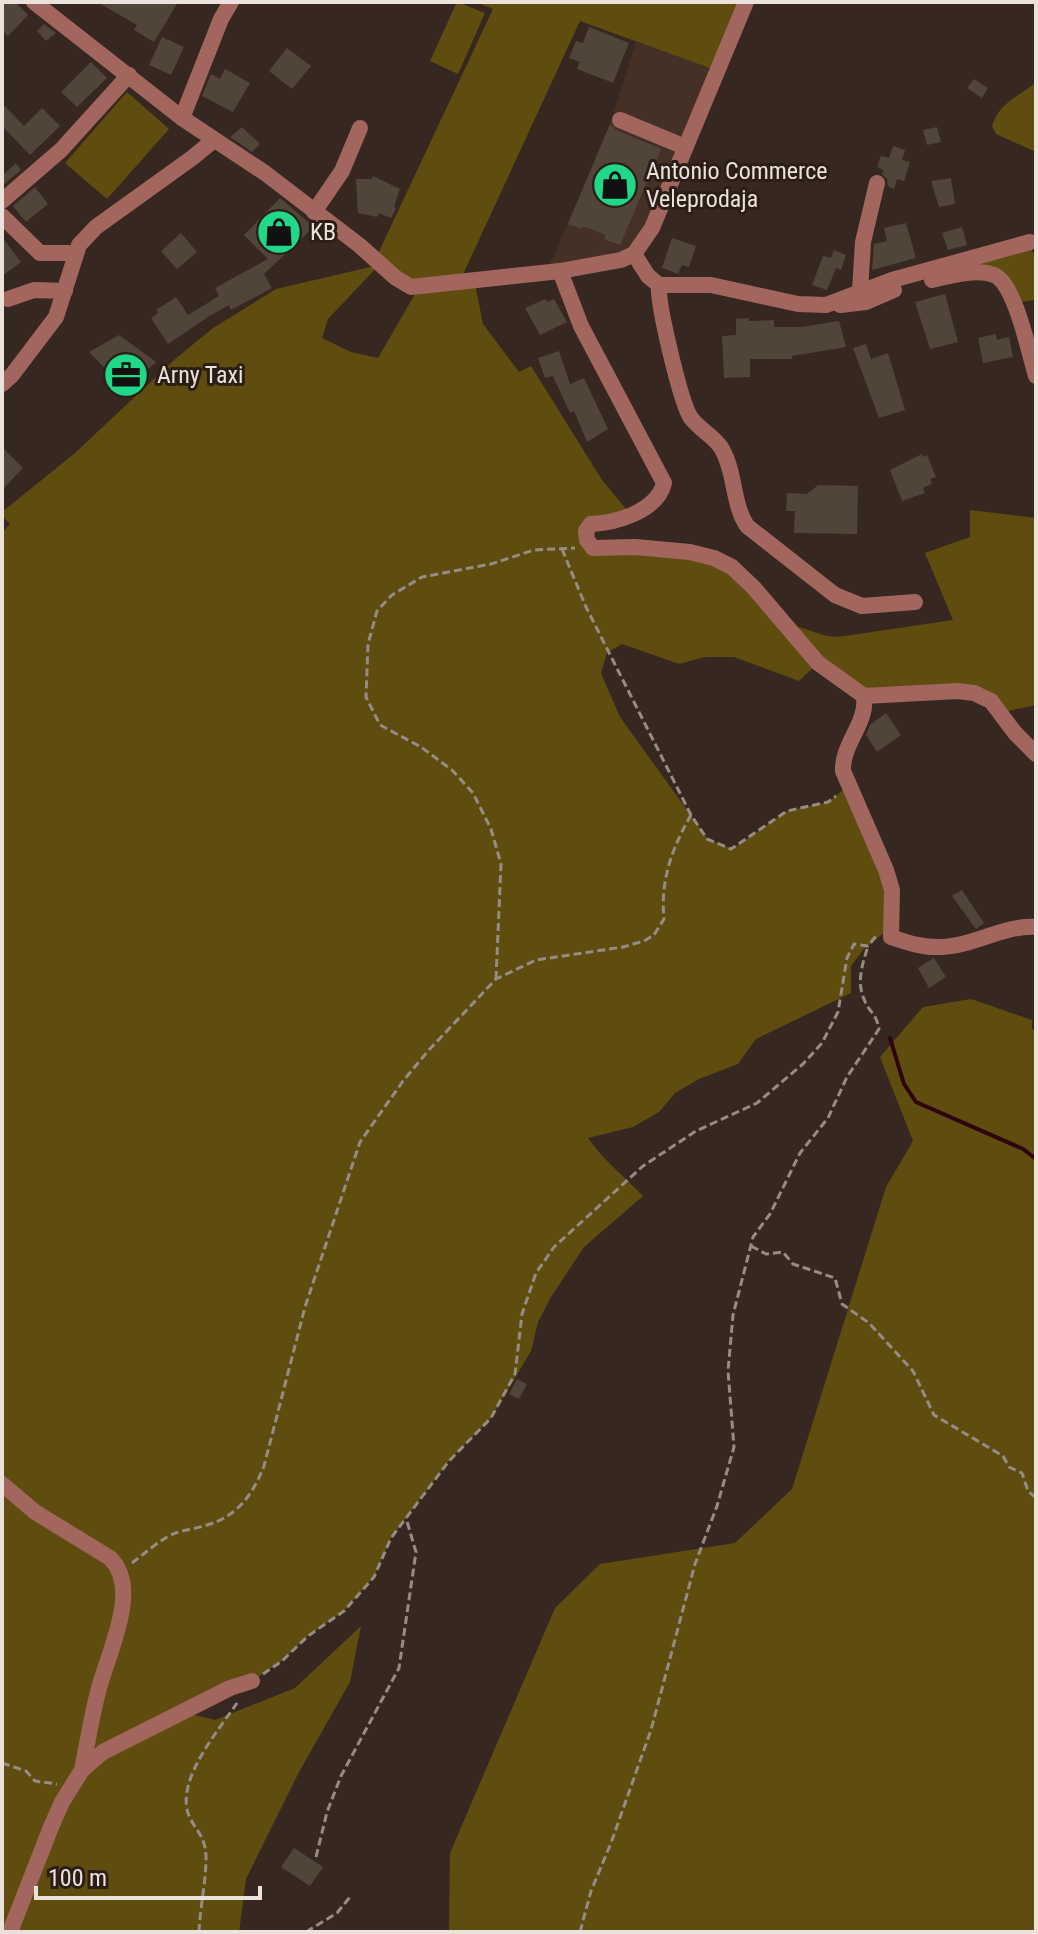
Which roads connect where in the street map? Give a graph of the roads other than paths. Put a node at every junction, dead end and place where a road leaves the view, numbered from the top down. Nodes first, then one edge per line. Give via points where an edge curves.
1 (34, 2) edge
2 (231, 2) edge
3 (746, 2) edge
4 (129, 75) junction
5 (182, 118) junction
6 (620, 120) dead end
7 (360, 128) dead end
8 (214, 140) junction
9 (685, 147) junction
10 (877, 183) dead end
11 (2, 201) edge
12 (314, 212) junction
13 (2, 216) edge
14 (1030, 242) dead end
15 (76, 253) junction
16 (634, 254) junction
17 (560, 271) junction
18 (659, 285) junction
19 (65, 291) junction
20 (860, 291) junction
21 (8, 299) dead end
22 (826, 305) junction
23 (1036, 376) edge
24 (2, 384) edge
25 (915, 602) dead end
26 (864, 696) junction
27 (1036, 754) edge
28 (1036, 927) edge
29 (2, 1484) edge
30 (252, 1681) road end
31 (82, 1770) junction
32 (10, 1932) edge

1 - 4 street
2 - 5 street
3 - 9 street
4 - 5 street
4 - 11 street via 61,150
5 - 8 street
6 - 9 street
7 - 12 street via 342,171
8 - 12 street
8 - 15 street via 96,227
9 - 16 street via 652,228
10 - 20 street via 859,267
12 - 17 street via 411,287
13 - 15 street via 40,253
14 - 20 street
15 - 19 street
16 - 17 street
16 - 18 street
17 - 26 street via 581,326 664,483 656,500 631,515 591,524 587,540 593,548 690,552 732,567 818,663
18 - 22 street via 711,285
18 - 25 street via 659,305 690,417 722,449 747,526 835,595 862,606
19 - 21 street via 34,290
19 - 24 street via 56,317
20 - 22 street
22 - 23 street via 866,302 950,276 998,276 1009,289
26 - 27 street via 974,693 991,701
26 - 28 street via 864,708 842,755 843,771 892,890 891,937 944,947 1018,926
29 - 31 street via 118,1566 121,1618 97,1693
30 - 31 street via 103,1752
31 - 32 street via 51,1827

